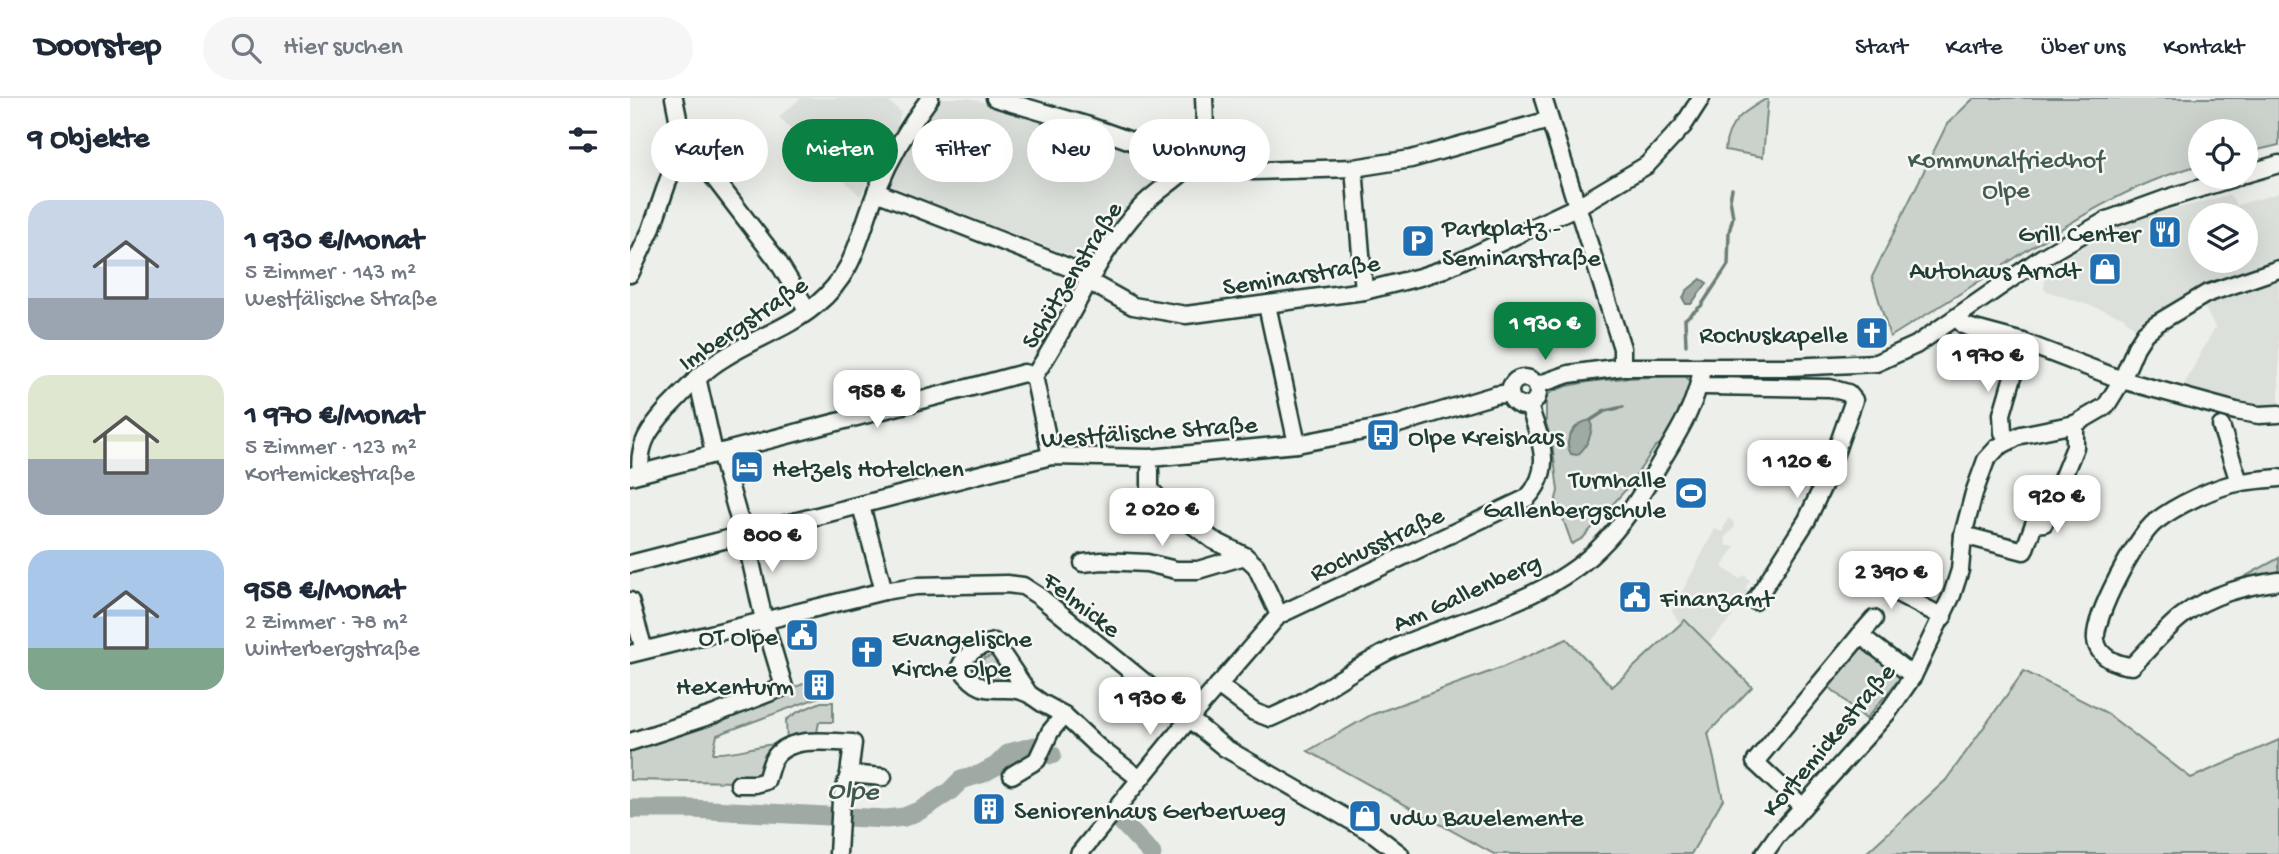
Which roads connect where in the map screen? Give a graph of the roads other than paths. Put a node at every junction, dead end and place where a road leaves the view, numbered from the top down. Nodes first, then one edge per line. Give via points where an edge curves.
1 (674, 98) edge
2 (930, 98) edge
3 (995, 98) edge
4 (1204, 98) edge
5 (1543, 98) edge
6 (1701, 98) edge
7 (679, 119) edge
8 (1203, 119) edge
9 (1549, 120) junction
10 (1129, 140) edge
11 (2279, 164) edge
12 (1353, 169) junction
13 (2258, 170) edge
14 (1270, 171) edge
15 (668, 182) edge
16 (717, 182) edge
17 (1170, 182) edge
18 (2198, 189) edge
19 (876, 192) junction
20 (1578, 206) junction
21 (2279, 269) edge
22 (630, 274) edge
23 (1090, 282) junction
24 (1364, 291) junction
25 (1267, 306) junction
26 (808, 311) junction
27 (1957, 318) junction
28 (2023, 342) junction
29 (1622, 367) junction
30 (1701, 375) junction
31 (1034, 376) junction
32 (697, 377) junction
33 (2122, 380) junction
34 (1537, 385) junction
35 (1510, 393) junction
36 (1529, 406) junction
37 (2279, 414) edge
38 (2075, 424) junction
39 (2221, 426) dead end
40 (2009, 441) junction
41 (1297, 444) junction
42 (717, 453) junction
43 (1051, 456) junction
44 (1150, 470) dead end
45 (635, 474) edge
46 (2279, 478) edge
47 (2239, 482) junction
48 (862, 506) junction
49 (739, 519) junction
50 (753, 533) junction
51 (1963, 535) junction
52 (728, 540) junction
53 (1245, 556) junction
54 (1083, 563) dead end
55 (630, 564) edge
56 (1896, 573) dead end
57 (2279, 581) edge
58 (884, 591) junction
59 (630, 601) edge
60 (1755, 601) dead end
61 (1279, 615) junction
62 (1943, 617) junction
63 (1874, 619) dead end
64 (764, 621) junction
65 (1860, 635) junction
66 (637, 652) edge
67 (1913, 676) junction
68 (1217, 685) junction
69 (1029, 694) dead end
70 (1065, 715) junction
71 (1189, 719) junction
72 (630, 742) edge
73 (849, 774) junction
74 (1013, 775) dead end
75 (883, 777) dead end
76 (1140, 779) junction
77 (739, 784) dead end
78 (1802, 807) junction
79 (838, 854) edge
80 (1079, 854) edge
81 (1400, 854) edge
82 (1764, 854) edge

1 - 7 street
2 - 19 street, Imbergstraße via 897,147
3 - 10 street
4 - 8 street
5 - 9 street
6 - 20 street, Seminarstraße via 1683,126 1647,165
9 - 12 street via 1411,159
9 - 20 street
11 - 13 street
12 - 14 street
12 - 24 street
15 - 22 street via 652,230
16 - 26 street via 777,260
17 - 23 street, Schützenstraße via 1120,230
18 - 27 street via 2107,220 2041,258
19 - 23 street, Seminarstraße via 1078,271
19 - 26 street, Imbergstraße via 852,263 836,287
20 - 24 street, Seminarstraße via 1444,269
20 - 29 street via 1622,348
21 - 33 street via 2206,293 2156,324 2136,347
23 - 25 street, Seminarstraße via 1133,306 1186,315
23 - 31 street, Schützenstraße
24 - 25 street, Seminarstraße
25 - 41 street
26 - 32 street, Imbergstraße
27 - 28 street via 1971,328
27 - 30 street via 1916,345 1876,363
28 - 33 street
28 - 40 street via 2002,415
29 - 30 street
29 - 34 street via 1569,374
30 - 60 street via 1704,386 1830,388 1848,393 1854,400 1807,520
30 - 68 street, Am Gallenberg via 1671,446 1619,527 1596,551 1548,584 1398,647 1269,718
31 - 42 street via 1024,373
31 - 43 street, Schützenstraße
32 - 42 street
32 - 45 street, Imbergstraße via 652,425
33 - 37 street via 2236,411
33 - 38 street via 2106,406
34 - 35 street via 1522,378 1514,382
34 - 36 street via 1538,397
35 - 36 street via 1518,405
35 - 41 street, Westfälische Straße via 1395,425
36 - 61 street, Rochusstraße via 1544,471 1527,498
38 - 40 street
38 - 51 street via 2076,447 2044,523 2034,524 2024,551
39 - 47 street
40 - 51 street, Kortemickestraße via 1986,460
41 - 43 street, Westfälische Straße via 1150,458
42 - 45 street
42 - 49 street
43 - 48 street, Westfälische Straße
44 - 53 street via 1150,489 1161,501 1213,540
46 - 47 street
47 - 57 street via 2168,513 2140,537 2105,606 2096,643 2106,657 2132,666 2193,608 2245,586
48 - 50 street, Westfälische Straße
48 - 58 street
49 - 50 street
49 - 52 street
50 - 52 street, Westfälische Straße
50 - 64 street
51 - 62 street, Kortemickestraße via 1960,570
52 - 55 street, Westfälische Straße
53 - 54 street via 1198,570
53 - 61 street via 1256,565
56 - 62 street via 1893,587 1899,594
58 - 64 street, Felmicke
58 - 71 street, Felmicke via 916,586 1023,586
59 - 66 street
61 - 68 street, Rochusstraße
62 - 67 street, Kortemickestraße
63 - 65 street
64 - 66 street, Felmicke
64 - 72 street via 784,687
65 - 67 street
65 - 78 street via 1755,762
67 - 78 street, Kortemickestraße via 1888,712
68 - 71 street, Rochusstraße
69 - 70 street
70 - 74 street via 1040,752
70 - 76 street
71 - 76 street, Rochusstraße
71 - 81 street, Felmicke via 1225,748 1374,834
73 - 75 street
73 - 77 street via 853,743 809,742 790,746 774,758 765,781
73 - 79 street via 843,789
76 - 80 street, Rochusstraße
78 - 82 street, Kortemickestraße

